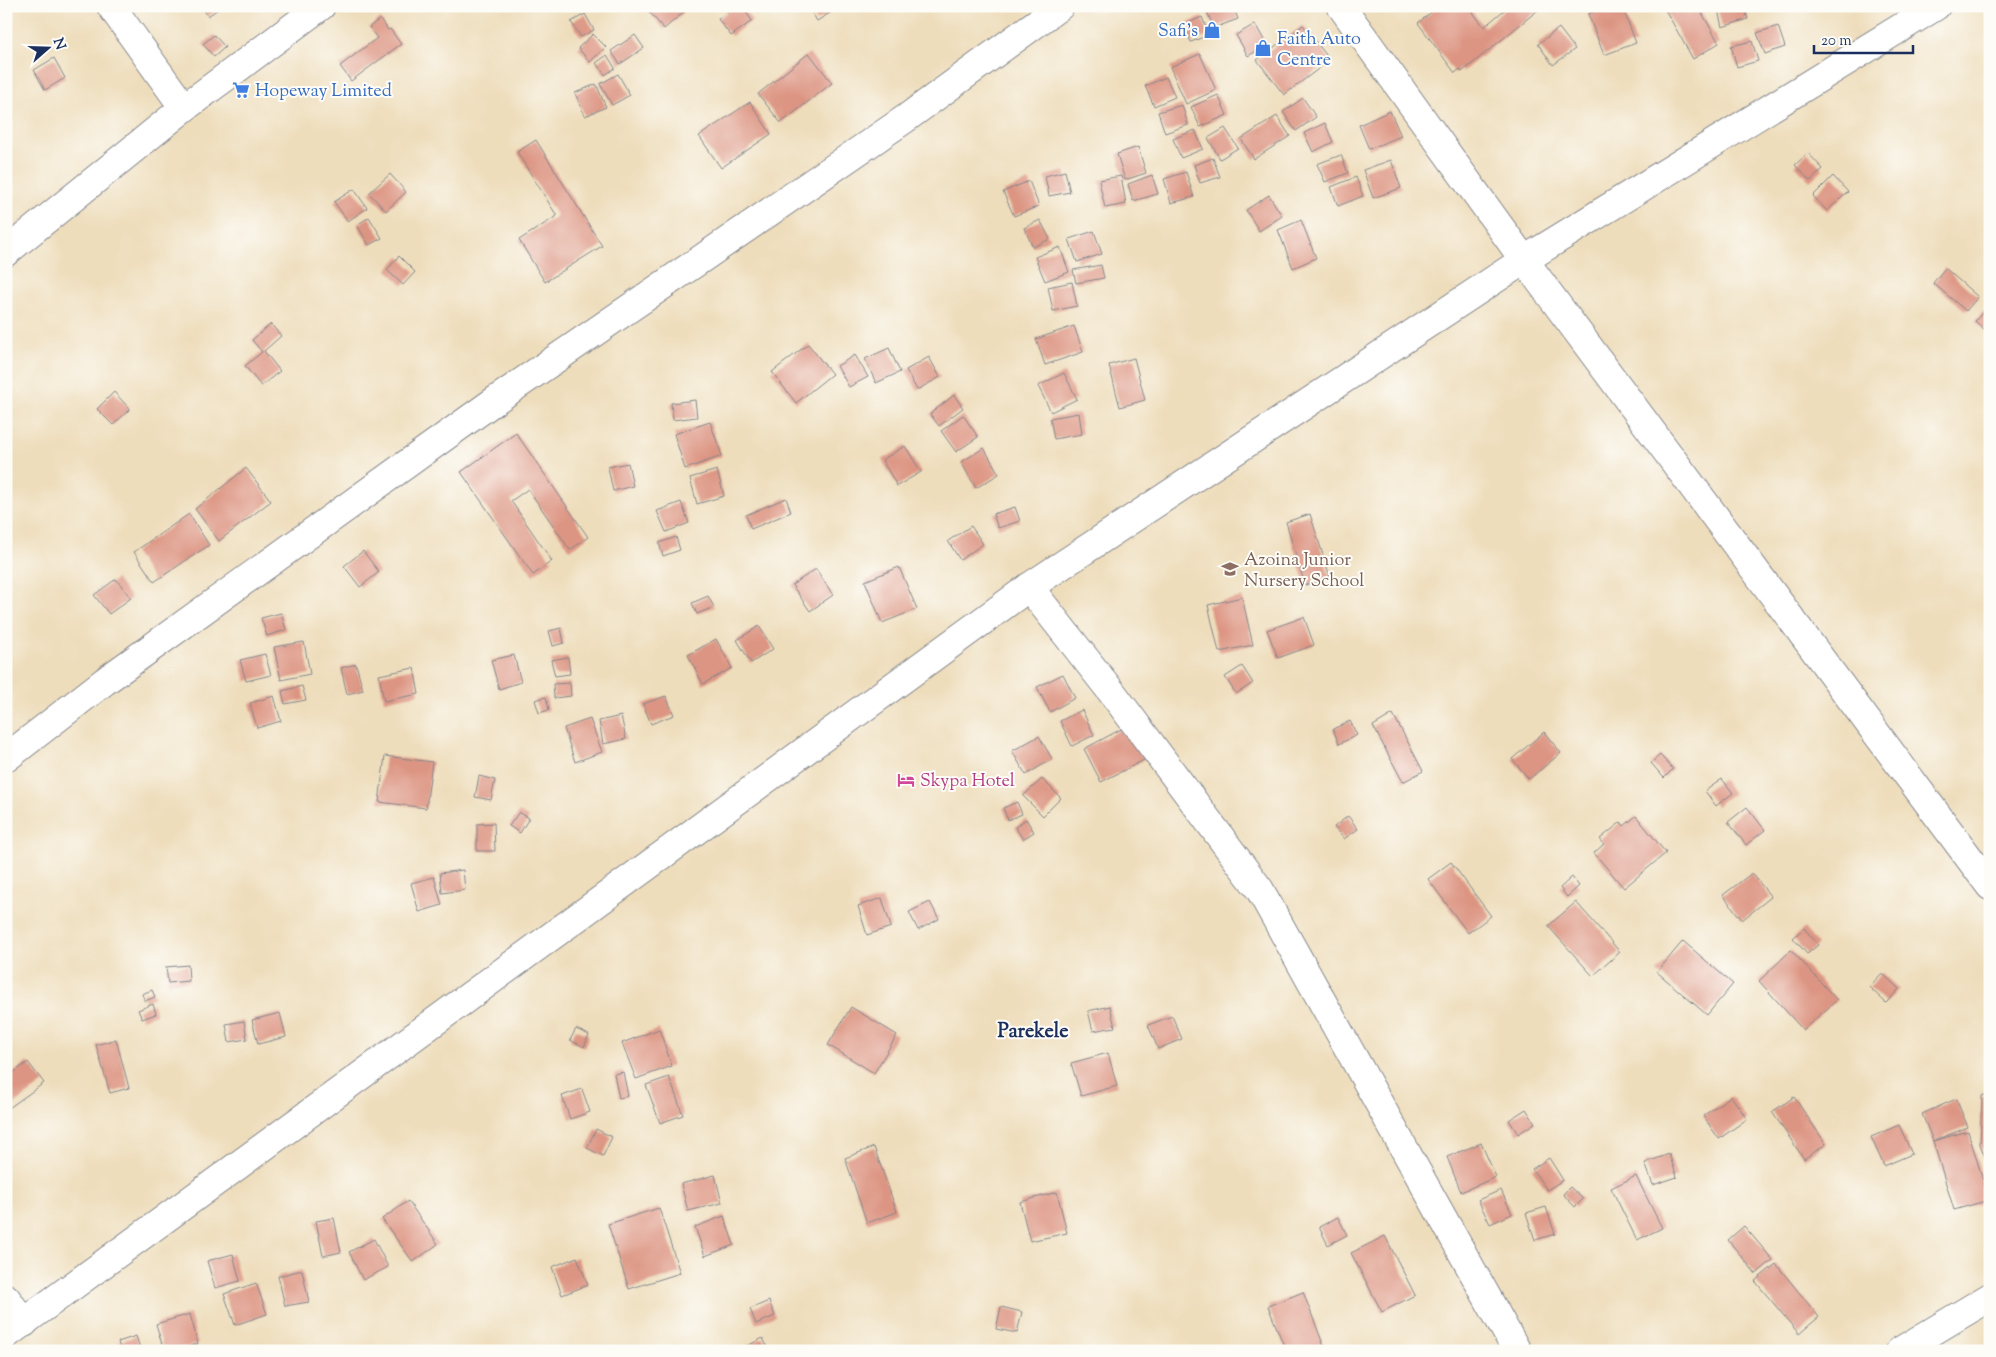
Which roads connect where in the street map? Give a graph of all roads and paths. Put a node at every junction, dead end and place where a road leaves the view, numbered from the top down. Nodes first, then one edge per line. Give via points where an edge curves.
1 (112, 6) edge
2 (321, 6) edge
3 (1060, 6) edge
4 (1341, 6) edge
5 (1936, 6) edge
6 (184, 108) junction
7 (6, 252) edge
8 (1524, 260) junction
9 (1029, 588) junction
10 (6, 758) edge
11 (1990, 886) edge
12 (1990, 1297) edge
13 (6, 1298) edge
14 (15, 1329) edge
15 (1517, 1351) edge
16 (1900, 1351) edge

1 - 6 street
2 - 6 street
3 - 10 street via 905,119 493,402 105,682
4 - 8 street
5 - 8 street
6 - 7 street
8 - 9 street
8 - 11 street
9 - 14 street
9 - 15 street via 1114,695 1260,890
12 - 16 street
13 - 14 street

